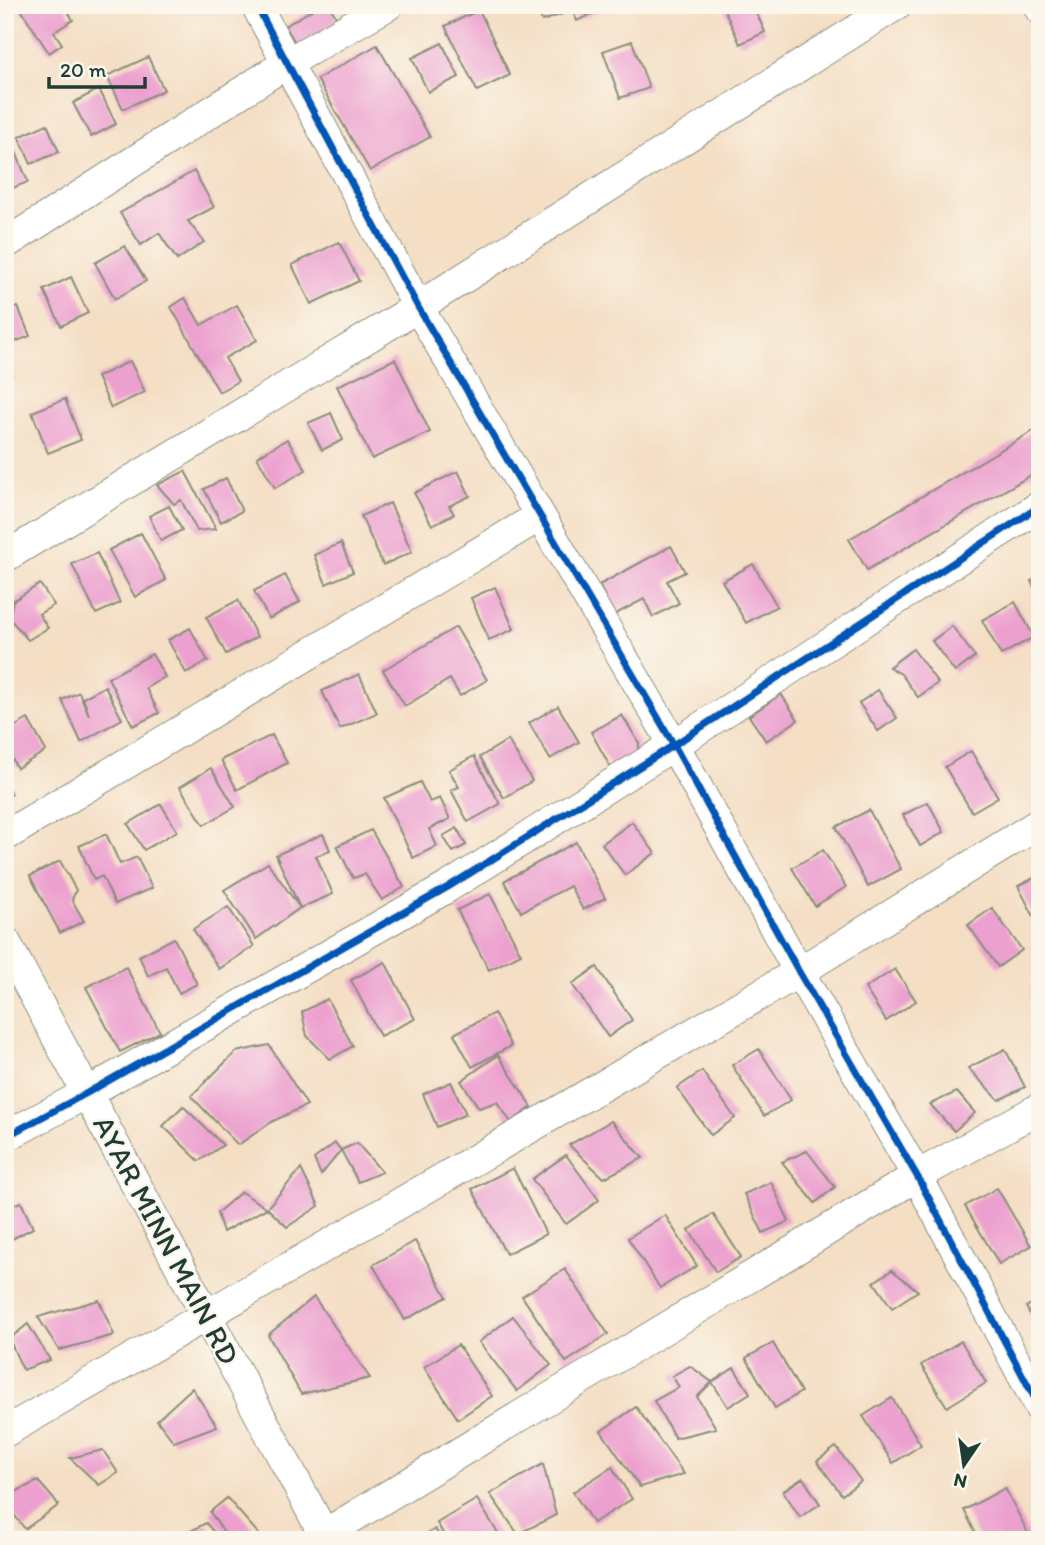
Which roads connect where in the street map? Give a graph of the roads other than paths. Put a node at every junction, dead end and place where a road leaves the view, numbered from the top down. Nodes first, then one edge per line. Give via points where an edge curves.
1 (256, 5) edge
2 (388, 5) edge
3 (896, 5) edge
4 (288, 63) junction
5 (5, 244) edge
6 (418, 307) junction
7 (1040, 506) edge
8 (540, 516) junction
9 (5, 556) edge
10 (674, 745) junction
11 (1040, 823) edge
12 (5, 836) edge
13 (5, 941) edge
14 (799, 971) junction
15 (87, 1093) junction
16 (1040, 1108) edge
17 (5, 1137) edge
18 (916, 1176) junction
19 (207, 1317) junction
20 (1040, 1408) edge
21 (5, 1432) edge
22 (322, 1538) edge

1 - 4 street
2 - 4 street
3 - 6 street
4 - 5 street
4 - 6 street
6 - 8 street
6 - 9 street
7 - 10 street
8 - 10 street
8 - 12 street
10 - 14 street
10 - 15 street via 449,887
11 - 14 street
13 - 15 street, AYAR MINN MAIN RD
14 - 18 street
14 - 19 street
15 - 17 street
15 - 19 street, AYAR MINN MAIN RD
16 - 18 street
18 - 20 street
18 - 22 street
19 - 21 street
19 - 22 street, AYAR MINN MAIN RD

